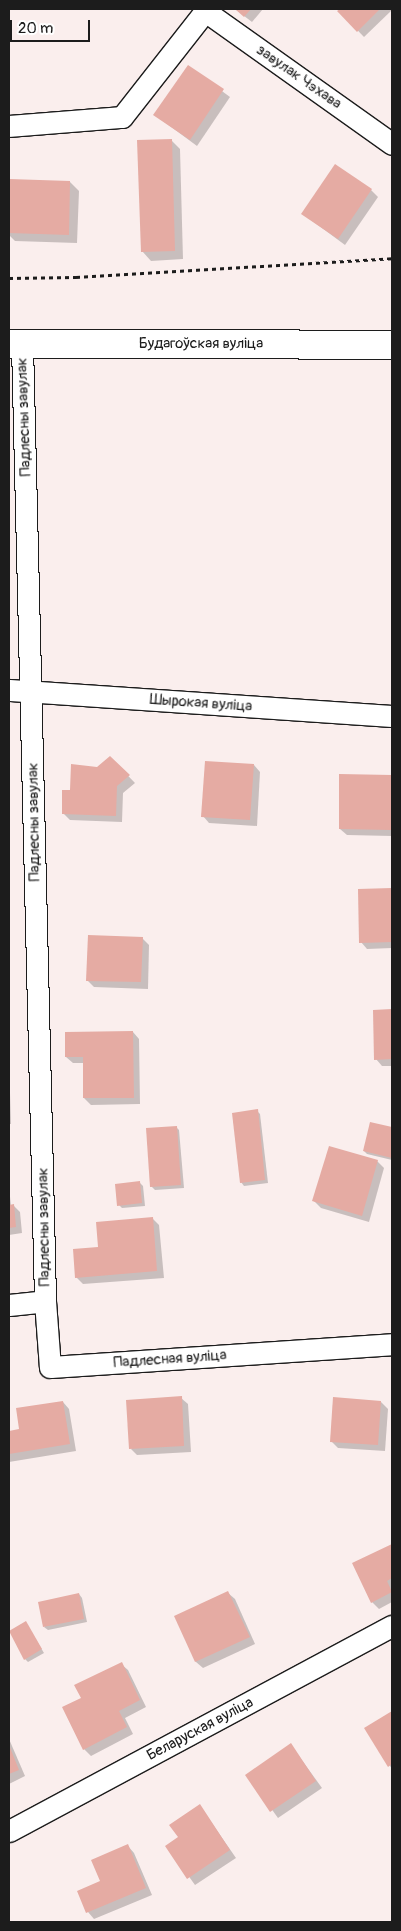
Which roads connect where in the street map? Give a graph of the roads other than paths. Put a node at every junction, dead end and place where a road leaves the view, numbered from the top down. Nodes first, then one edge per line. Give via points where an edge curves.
1 (9, 126) edge
2 (392, 144) edge
3 (16, 344) edge
4 (392, 345) edge
5 (9, 690) edge
6 (32, 691) junction
7 (392, 716) edge
8 (45, 1301) junction
9 (9, 1305) edge
10 (392, 1343) edge
11 (392, 1626) edge
12 (9, 1831) edge

1 - 2 street, завулак Чэхава via 122,117 205,11
3 - 4 street, Будагоўская вуліца
3 - 6 street, Падлесны завулак
5 - 6 street, Шырокая вуліца
6 - 7 street, Шырокая вуліца
6 - 8 street, Падлесны завулак
8 - 9 street
8 - 10 street, Падлесная вуліца via 50,1367
11 - 12 street, Беларуская вуліца

